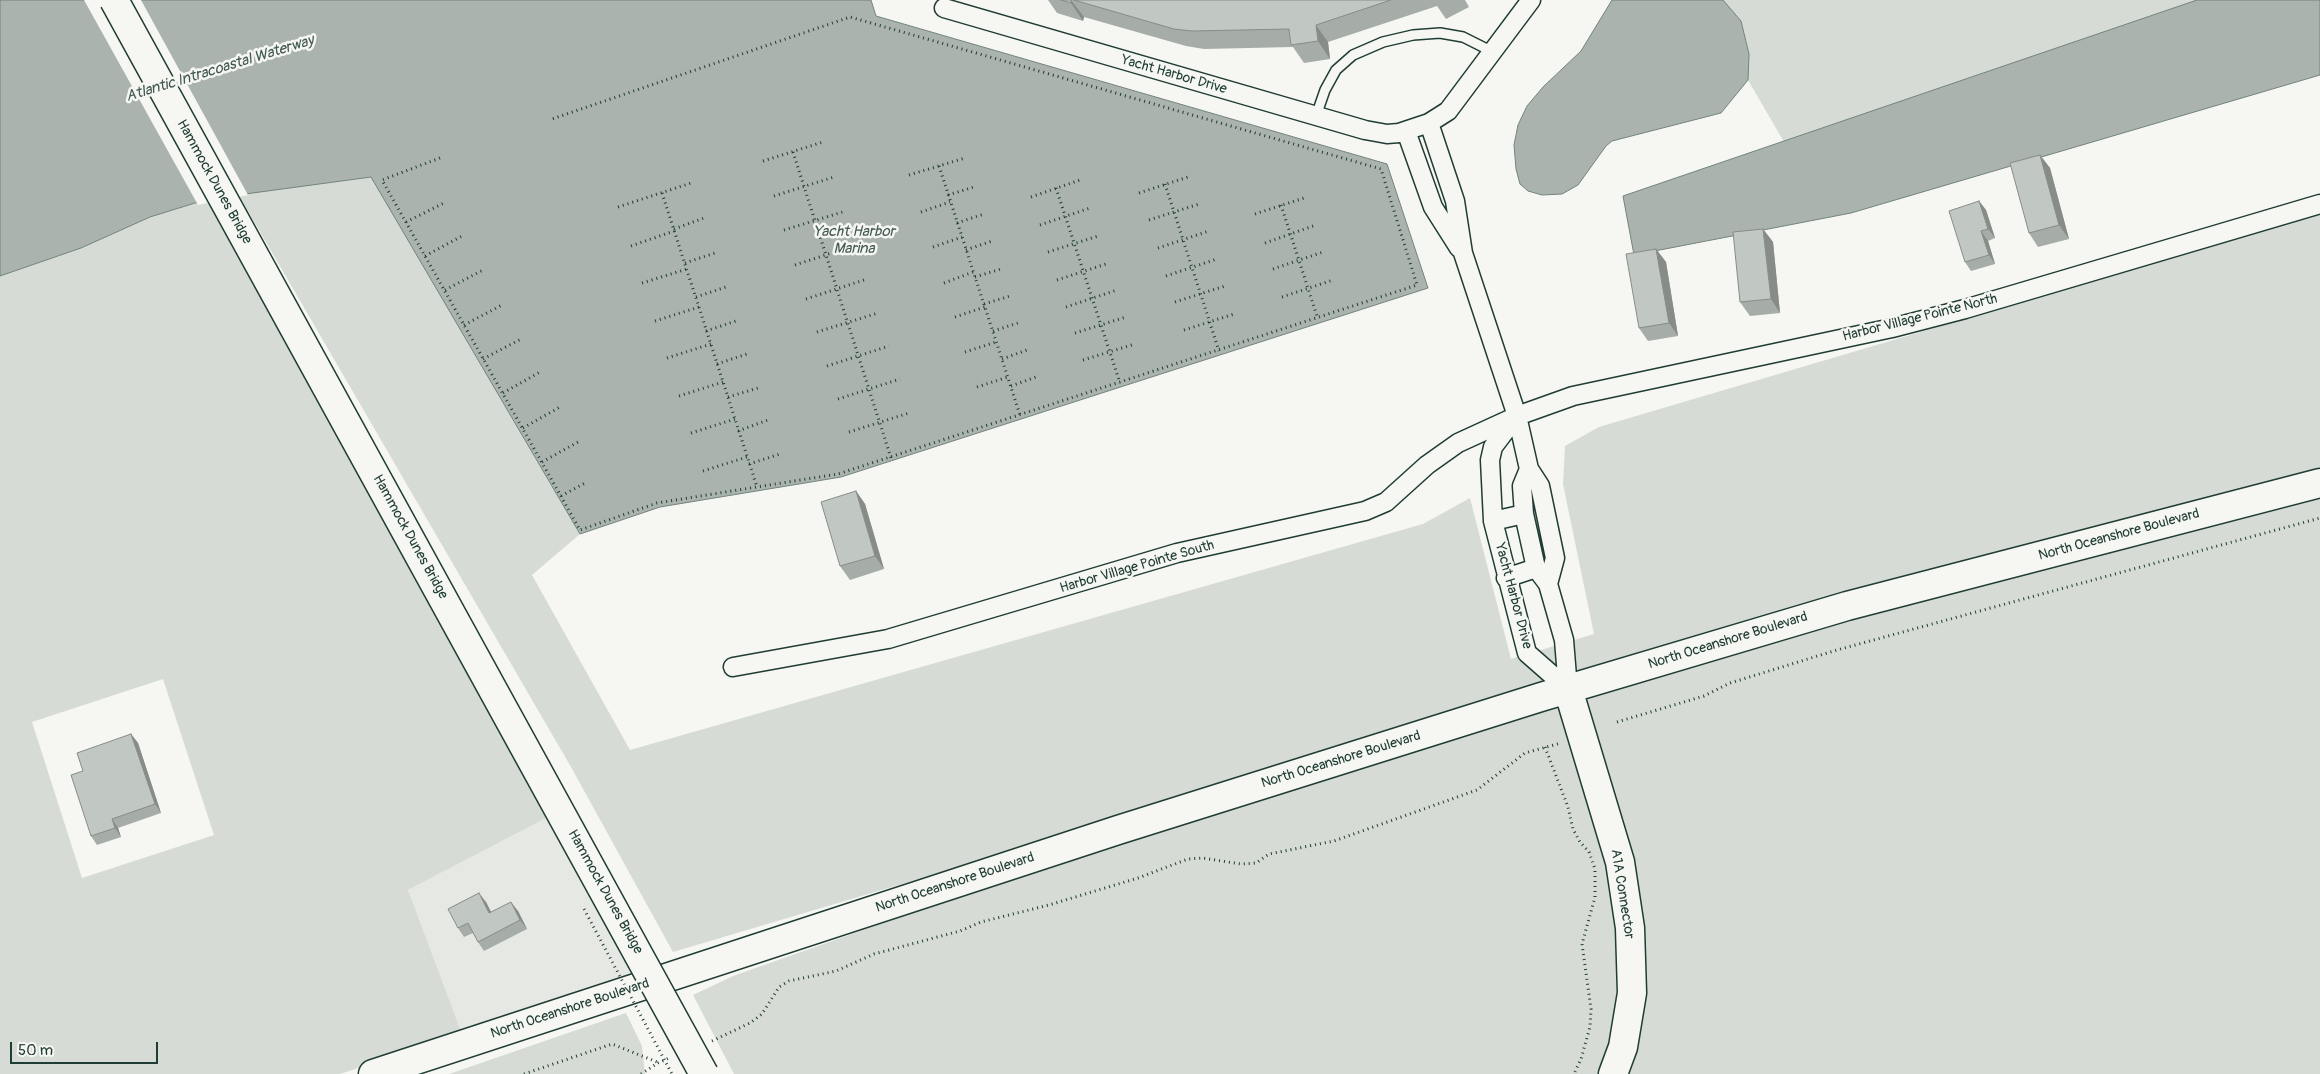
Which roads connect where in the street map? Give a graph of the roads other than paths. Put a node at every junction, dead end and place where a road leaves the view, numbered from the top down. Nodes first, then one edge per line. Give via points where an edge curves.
1 (114, 0) edge
2 (1531, 0) edge
3 (944, 8) dead end
4 (1493, 52) junction
5 (1316, 116) junction
6 (1429, 123) junction
7 (1406, 131) junction
8 (2320, 204) edge
9 (1463, 253) junction
10 (1517, 416) junction
11 (1529, 469) junction
12 (2320, 483) edge
13 (1524, 514) junction
14 (1493, 521) junction
15 (1536, 568) junction
16 (1506, 578) junction
17 (1548, 584) junction
18 (733, 667) dead end
19 (1568, 689) junction
20 (373, 1074) edge
21 (704, 1074) edge
22 (1613, 1074) edge

1 - 21 main road, Hammock Dunes Bridge, bridge
2 - 4 street, Yacht Harbor Drive
3 - 5 street, Yacht Harbor Drive
4 - 5 lane via 1463,37 1440,33 1383,42 1354,55 1340,66 1325,90
4 - 6 street, Yacht Harbor Drive via 1451,108
5 - 7 street, Yacht Harbor Drive via 1372,132
6 - 7 street, Yacht Harbor Drive
6 - 9 street via 1455,201
7 - 9 street via 1433,207
8 - 10 street, Harbor Village Pointe North via 1965,309 1892,328 1596,390
9 - 10 street
10 - 11 street
10 - 14 street, Yacht Harbor Drive via 1493,447 1490,460
10 - 18 street, Harbor Village Pointe South via 1448,449 1396,495 1376,507 1177,553 888,639
11 - 13 street via 1522,486
11 - 17 street via 1540,486 1555,558
12 - 19 main road, North Oceanshore Boulevard via 1846,606
13 - 14 street
13 - 15 street
14 - 16 street, Yacht Harbor Drive
15 - 16 street
15 - 17 street
16 - 19 street, Yacht Harbor Drive via 1527,653
17 - 19 street via 1564,640
19 - 20 main road, North Oceanshore Boulevard via 1118,830
19 - 22 main road, A1A Connector via 1620,862 1630,928 1632,993 1623,1047

